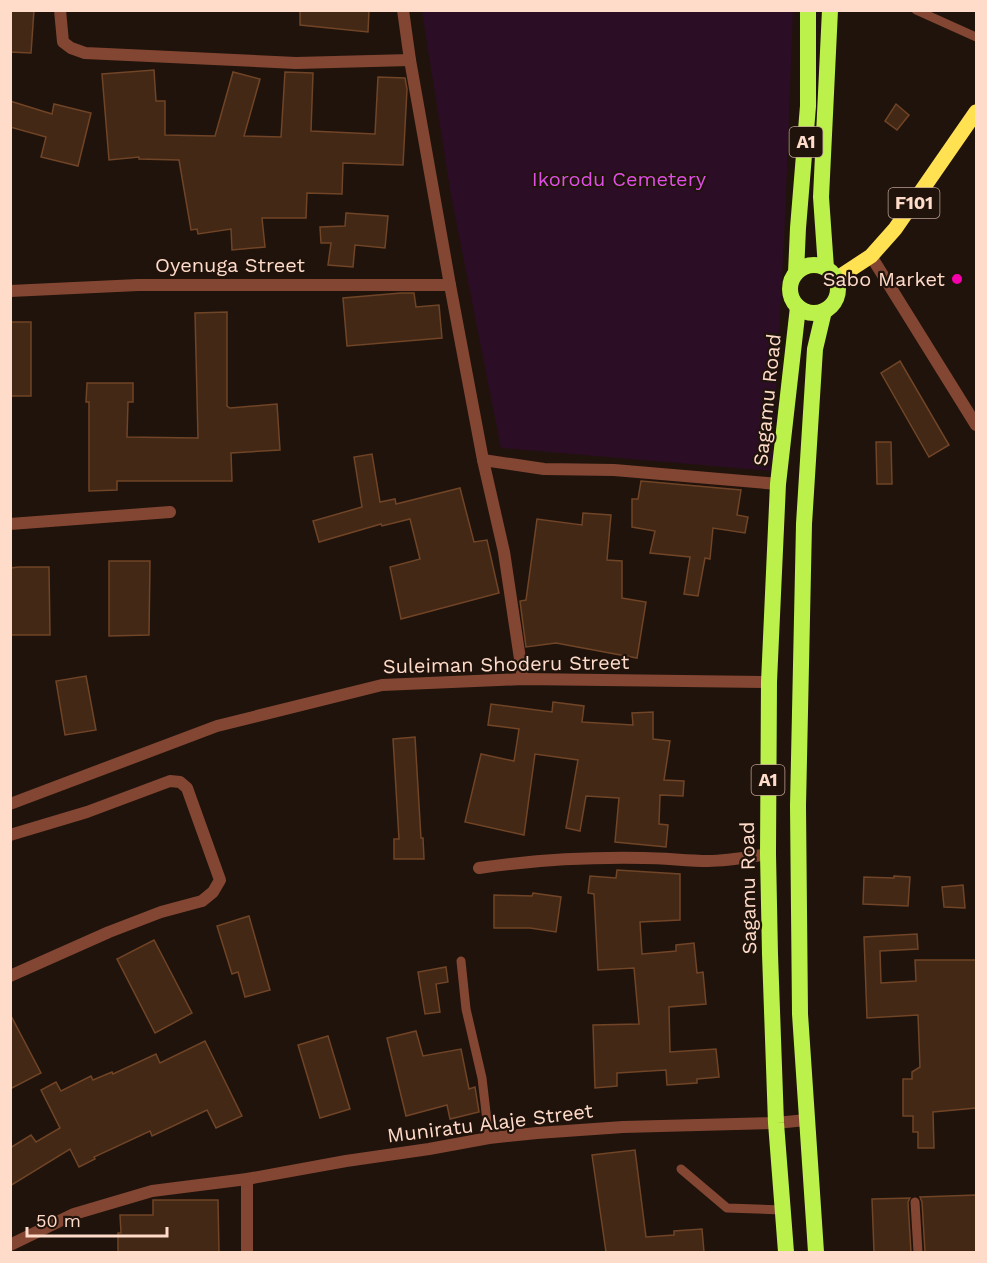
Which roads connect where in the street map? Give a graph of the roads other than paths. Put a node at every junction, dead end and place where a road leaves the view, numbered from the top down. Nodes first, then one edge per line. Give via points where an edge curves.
1 (60, 10) edge
2 (404, 10) edge
3 (808, 10) edge
4 (830, 10) edge
5 (916, 10) edge
6 (976, 37) edge
7 (410, 60) junction
8 (976, 112) edge
9 (871, 256) junction
10 (796, 273) junction
11 (831, 274) junction
12 (450, 285) junction
13 (10, 291) edge
14 (798, 307) junction
15 (824, 310) junction
16 (976, 425) edge
17 (483, 460) junction
18 (778, 484) junction
19 (170, 512) dead end
20 (10, 524) edge
21 (523, 679) junction
22 (769, 682) junction
23 (10, 804) edge
24 (10, 835) edge
25 (768, 854) junction
26 (479, 868) dead end
27 (461, 962) dead end
28 (10, 976) edge
29 (806, 1120) junction
30 (776, 1123) junction
31 (489, 1138) junction
32 (681, 1169) dead end
33 (247, 1179) junction
34 (915, 1202) dead end
35 (782, 1210) junction
36 (10, 1245) edge
37 (248, 1252) edge
38 (786, 1252) edge
39 (816, 1252) edge
40 (918, 1252) edge

1 - 7 street via 63,42 85,53 296,63
2 - 7 street
3 - 10 highway, A1 via 808,106
4 - 11 highway, A1 via 821,197
5 - 6 lane
7 - 12 street
8 - 9 main road, F101 via 895,229
9 - 11 main road, F101
9 - 16 street
10 - 11 highway via 810,265
10 - 14 highway, A1 via 790,294
11 - 15 highway, A1 via 839,288 834,303
12 - 13 street, Oyenuga Street via 150,285
12 - 17 street
14 - 15 highway via 813,313
14 - 18 highway, Sagamu Road / A1
15 - 29 highway, A1 via 815,349 804,524 798,794 800,1014
17 - 18 street via 544,469 614,470
17 - 21 street via 504,552
18 - 22 highway, Sagamu Road / A1
19 - 20 street
21 - 22 street, Suleiman Shoderu Street
21 - 23 street, Suleiman Shoderu Street via 382,685 217,726
22 - 25 highway, Sagamu Road / A1
24 - 28 street via 170,781 180,782 187,788 220,880 202,902 161,912 109,932
25 - 26 street via 719,860 598,859
25 - 30 highway, Sagamu Road / A1
27 - 31 lane
29 - 30 street, Muniratu Alaje Street
29 - 39 highway, A1
30 - 31 street, Muniratu Alaje Street via 623,1127
30 - 35 highway, Sagamu Road / A1
31 - 33 street, Muniratu Alaje Street
32 - 35 lane via 727,1208
33 - 36 street, Muniratu Alaje Street via 152,1191 74,1214
33 - 37 street
34 - 40 lane
35 - 38 highway, Sagamu Road / A1

